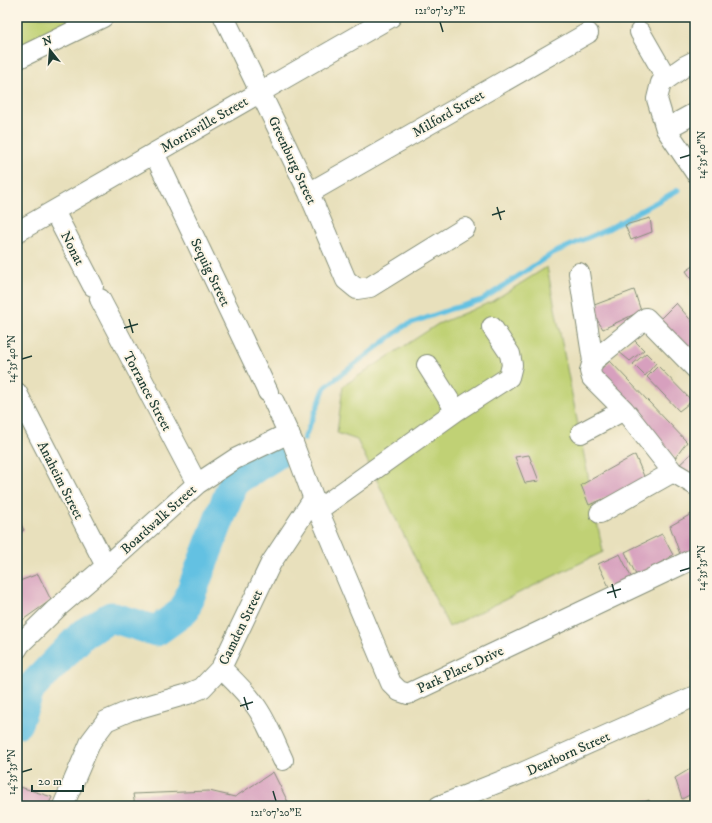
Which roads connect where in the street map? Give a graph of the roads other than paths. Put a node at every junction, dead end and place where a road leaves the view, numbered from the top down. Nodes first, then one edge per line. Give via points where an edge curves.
1 (102, 17) edge
2 (224, 17) edge
3 (391, 17) edge
4 (588, 32) dead end
5 (640, 32) dead end
6 (17, 59) edge
7 (695, 61) edge
8 (667, 79) junction
9 (260, 92) junction
10 (695, 113) edge
11 (666, 129) junction
12 (154, 153) junction
13 (695, 172) edge
14 (309, 193) junction
15 (54, 211) junction
16 (465, 228) dead end
17 (17, 232) edge
18 (579, 273) dead end
19 (96, 292) joint
20 (492, 327) dead end
21 (594, 361) junction
22 (427, 365) dead end
23 (695, 368) edge
24 (17, 393) edge
25 (624, 410) junction
26 (456, 411) junction
27 (289, 433) junction
28 (581, 433) dead end
29 (673, 472) junction
30 (197, 484) junction
31 (695, 485) edge
32 (316, 504) junction
33 (600, 513) dead end
34 (692, 559) edge
35 (106, 566) junction
36 (18, 644) edge
37 (221, 668) junction
38 (695, 696) edge
39 (283, 760) dead end
40 (63, 806) edge
41 (439, 806) edge

1 - 6 street
2 - 9 street, Greenburg Street
3 - 9 street, Morrisville Street
4 - 14 street, Milford Street
5 - 8 street
7 - 8 street
8 - 11 street via 661,83 657,99
9 - 12 street, Morrisville Street
9 - 14 street, Greenburg Street
10 - 11 street
11 - 13 street
12 - 15 street, Morrisville Street
12 - 27 street, Sequig Street
14 - 16 street, Greenburg Street via 346,280 357,289 370,287
15 - 17 street, Morrisville Street
15 - 19 street, Nonat
18 - 21 street
19 - 30 street, Torrance Street
20 - 26 street via 510,354 512,365 509,377
21 - 23 street via 646,318
21 - 25 street via 590,371 592,378
22 - 26 street
24 - 35 street, Anaheim Street
25 - 28 street
25 - 29 street
26 - 32 street
27 - 30 street, Boardwalk Street via 235,459
27 - 32 street, Park Place Drive
29 - 31 street
29 - 33 street
30 - 35 street, Boardwalk Street
32 - 34 street, Park Place Drive via 391,683 399,691 408,694
32 - 37 street, Camden Street via 271,563
35 - 36 street, Boardwalk Street
37 - 39 street via 255,705
37 - 40 street, Camden Street via 202,688 106,721 91,741
38 - 41 street, Dearborn Street via 522,773

